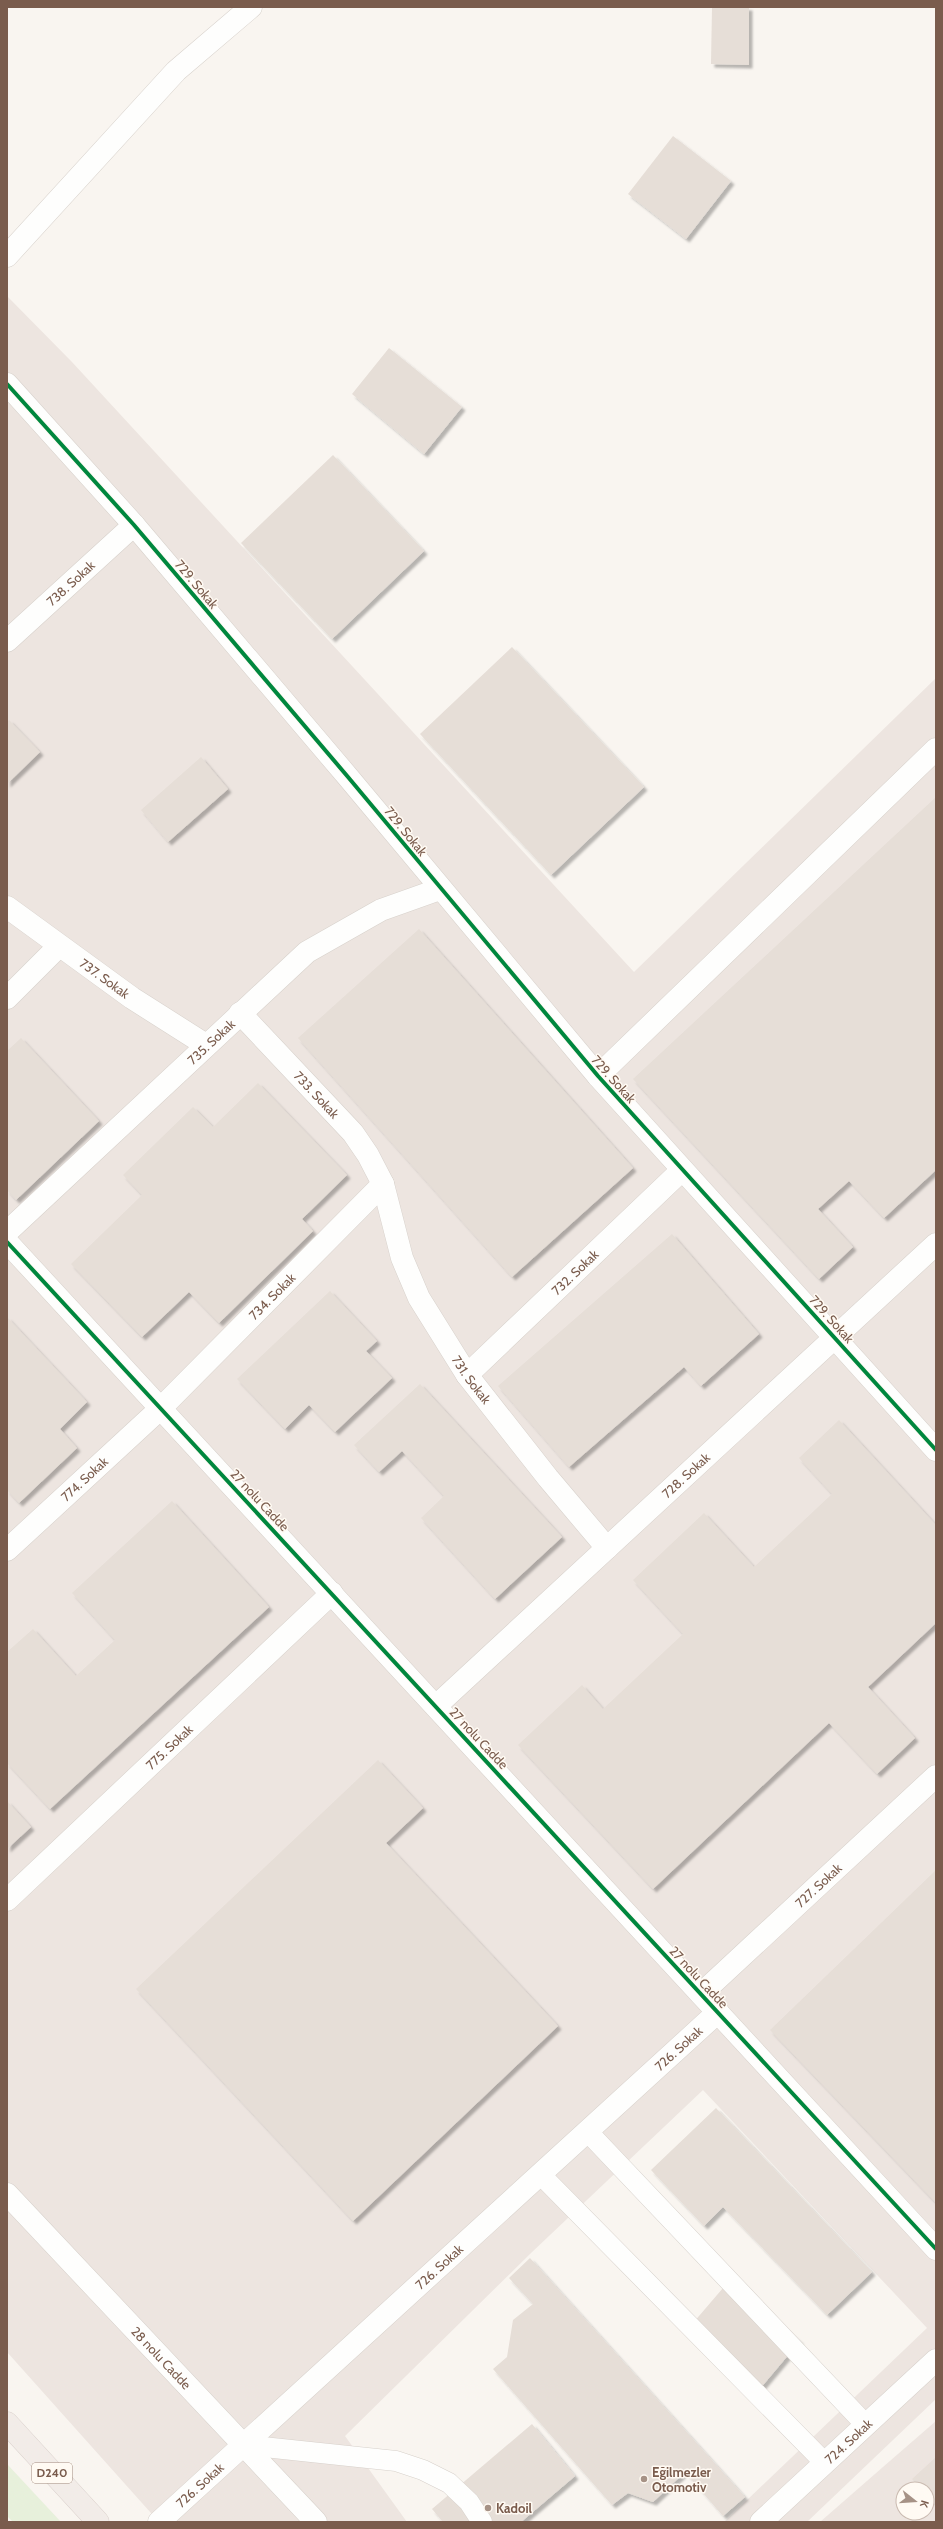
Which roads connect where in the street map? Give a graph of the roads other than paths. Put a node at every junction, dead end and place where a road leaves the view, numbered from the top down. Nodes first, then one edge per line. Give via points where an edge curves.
1 (251, 7) edge
2 (7, 256) edge
3 (7, 384) edge
4 (134, 525) junction
5 (7, 641) edge
6 (936, 749) edge
7 (440, 889) junction
8 (7, 907) edge
9 (59, 946) junction
10 (7, 998) edge
11 (240, 1013) junction
12 (206, 1045) junction
13 (598, 1076) junction
14 (682, 1170) junction
15 (383, 1184) junction
16 (7, 1232) edge
17 (7, 1242) edge
18 (936, 1244) edge
19 (835, 1337) junction
20 (467, 1375) junction
21 (160, 1408) junction
22 (936, 1450) edge
23 (607, 1548) junction
24 (7, 1550) edge
25 (332, 1593) junction
26 (436, 1706) junction
27 (936, 1776) edge
28 (7, 1900) edge
29 (701, 1994) junction
30 (718, 2012) junction
31 (587, 2131) junction
32 (540, 2174) junction
33 (7, 2194) edge
34 (936, 2249) edge
35 (936, 2360) edge
36 (7, 2423) edge
37 (866, 2425) junction
38 (244, 2445) junction
39 (825, 2463) junction
40 (98, 2522) edge
41 (160, 2522) edge
42 (316, 2522) edge
43 (482, 2522) edge
44 (761, 2522) edge

1 - 2 street via 176,71
3 - 4 street, 729. Sokak
4 - 5 street, 738. Sokak
4 - 7 street, 729. Sokak
6 - 13 street
7 - 11 street, 735. Sokak via 381,910 307,952
7 - 13 street, 729. Sokak
8 - 9 street, 737. Sokak
9 - 10 street
9 - 12 street, 737. Sokak via 132,998
11 - 12 street, 735. Sokak
11 - 15 street, 733. Sokak via 353,1133
12 - 16 street, 735. Sokak
13 - 14 street, 729. Sokak
14 - 19 street, 729. Sokak
14 - 20 street, 732. Sokak
15 - 20 street, 731. Sokak via 402,1258 419,1298
15 - 21 street, 734. Sokak
17 - 21 street, 27 nolu Cadde
18 - 19 street, 728. Sokak
19 - 22 street, 729. Sokak
19 - 23 street, 728. Sokak
20 - 23 street, 731. Sokak
21 - 24 street, 774. Sokak
21 - 25 street, 27 nolu Cadde
23 - 26 street, 728. Sokak
25 - 26 street, 27 nolu Cadde
25 - 28 street, 775. Sokak
26 - 29 street, 27 nolu Cadde
27 - 29 street, 727. Sokak
29 - 30 street, 27 nolu Cadde
30 - 31 street, 726. Sokak
30 - 34 street, 27 nolu Cadde
31 - 32 street, 726. Sokak
31 - 37 lane
32 - 38 street, 726. Sokak
32 - 39 lane
33 - 38 street, 28 nolu Cadde
35 - 37 street, 724. Sokak
36 - 40 highway, D240
37 - 39 street, 724. Sokak
38 - 41 street, 726. Sokak
38 - 42 street, 28 nolu Cadde
38 - 43 lane via 396,2461 423,2470 449,2483 469,2502
39 - 44 street, 724. Sokak

